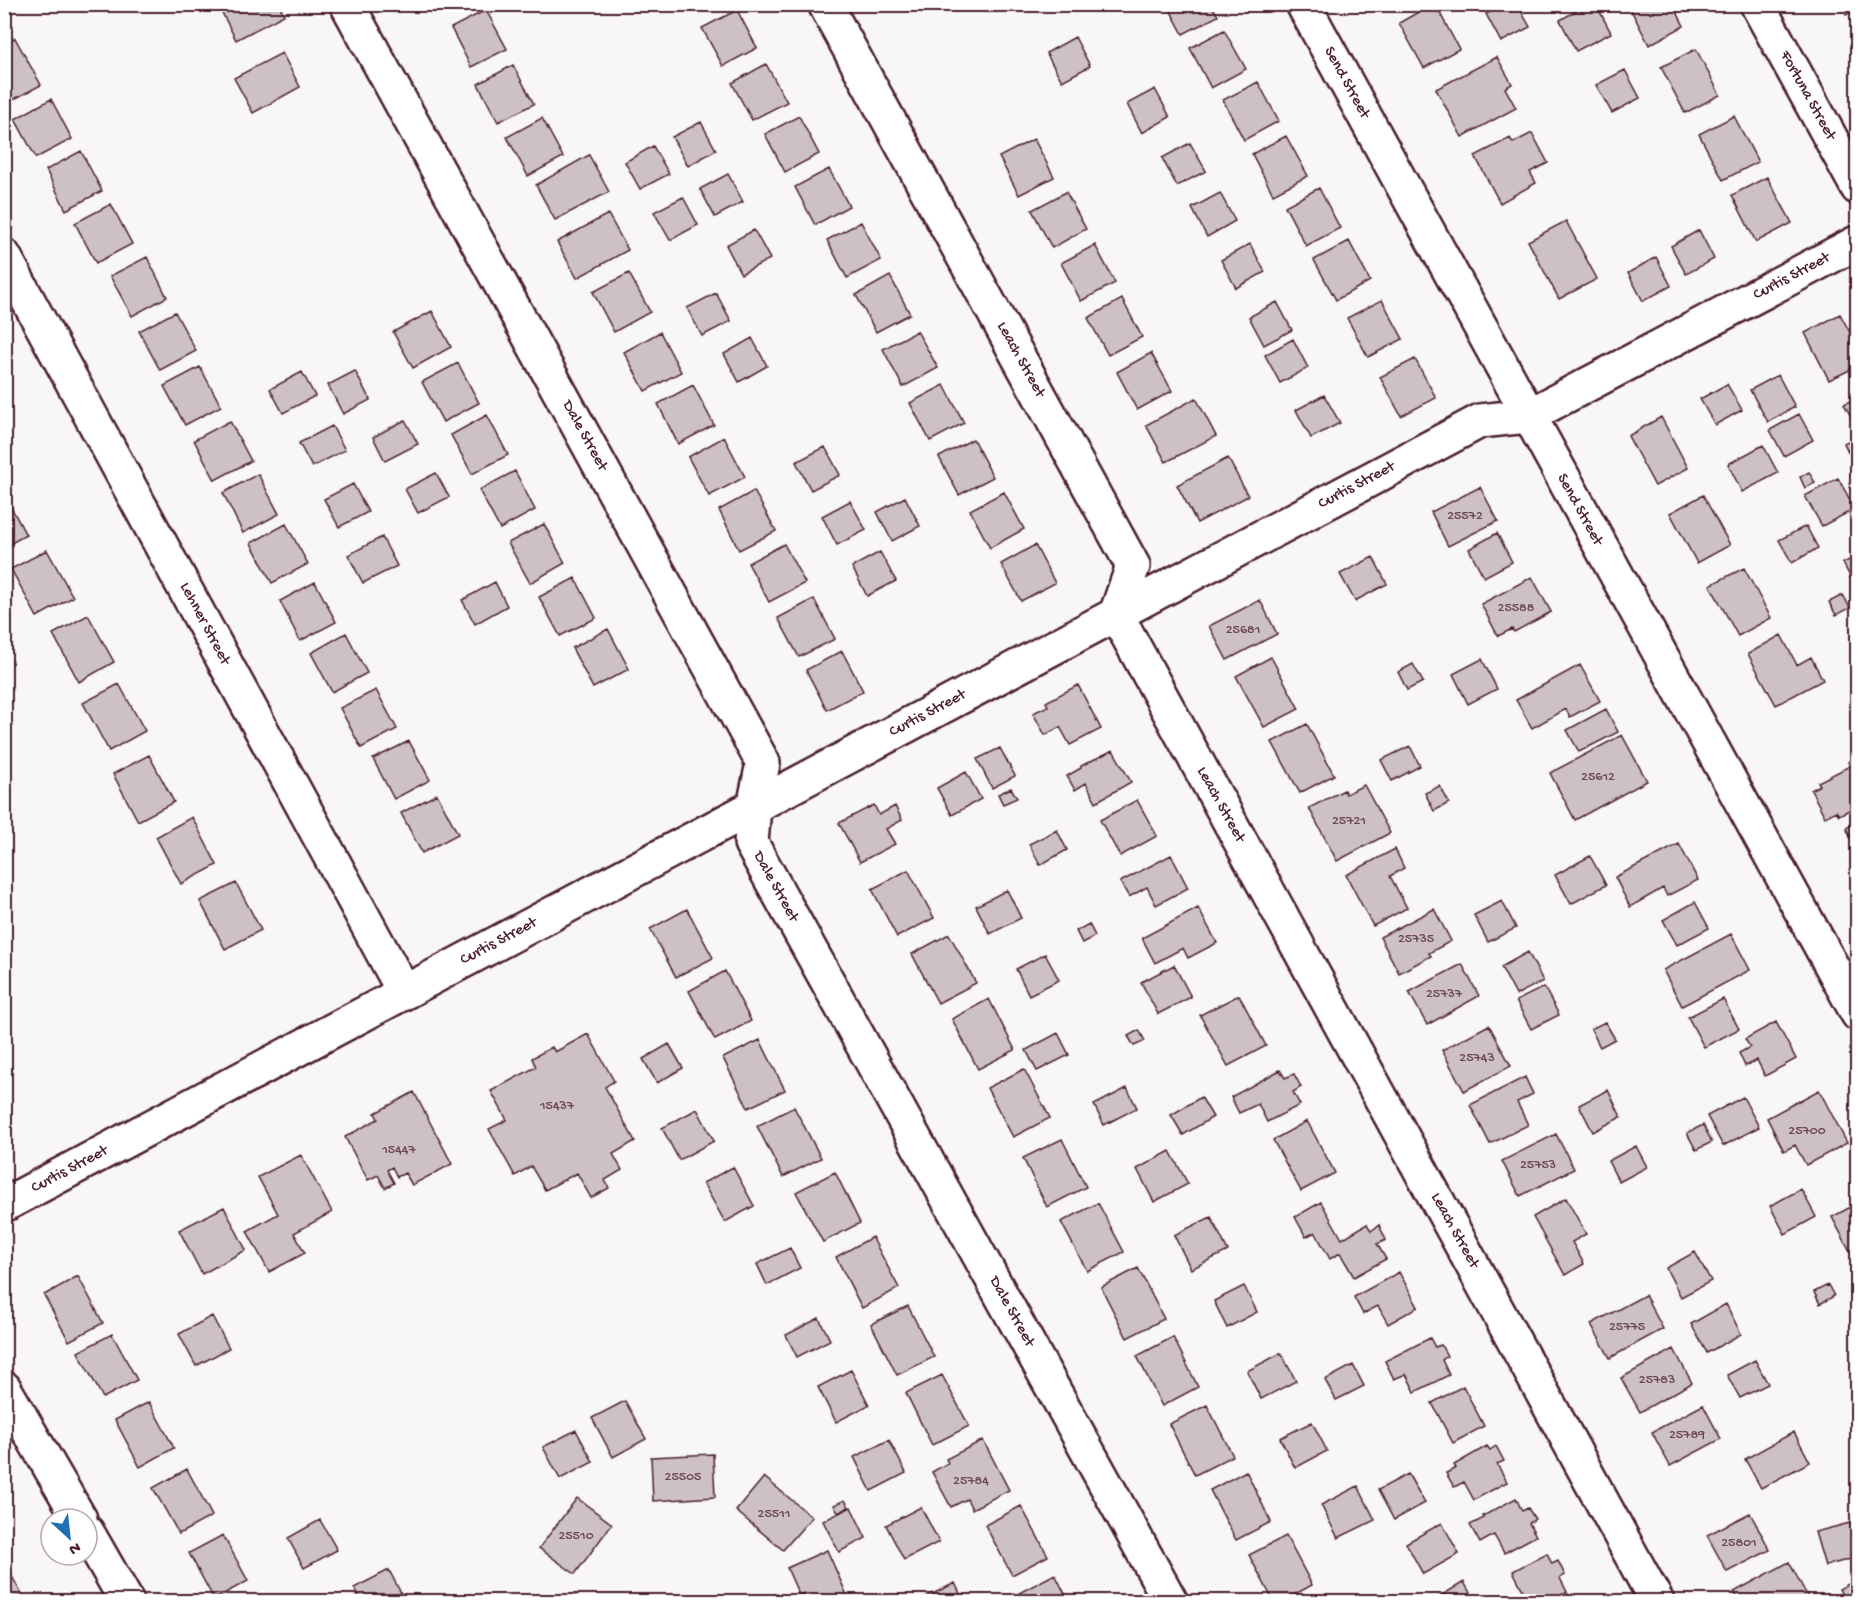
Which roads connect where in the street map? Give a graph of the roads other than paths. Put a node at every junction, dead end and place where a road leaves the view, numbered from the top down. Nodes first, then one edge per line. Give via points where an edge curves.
1 (347, 4) edge
2 (825, 4) edge
3 (1303, 4) edge
4 (1757, 4) edge
5 (1857, 188) edge
6 (1857, 242) edge
7 (4, 256) edge
8 (1528, 416) junction
9 (1116, 614) junction
10 (754, 807) junction
11 (404, 993) junction
12 (1857, 1014) edge
13 (4, 1205) edge
14 (4, 1388) edge
15 (73, 1507) edge
16 (99, 1553) edge
17 (127, 1602) edge
18 (1171, 1602) edge
19 (1658, 1602) edge

1 - 10 street, Dale Street via 763,763
2 - 9 street, Leach Street via 1133,566
3 - 8 street, Send Street
4 - 5 street, Fortuna Street
6 - 8 street, Curtis Street
7 - 11 street, Lehner Street
8 - 9 street, Curtis Street via 1480,421
8 - 12 street, Send Street
9 - 10 street, Curtis Street
9 - 19 street, Leach Street
10 - 11 street, Curtis Street
10 - 18 street, Dale Street via 751,843
11 - 13 street, Curtis Street
14 - 15 street
16 - 17 street

